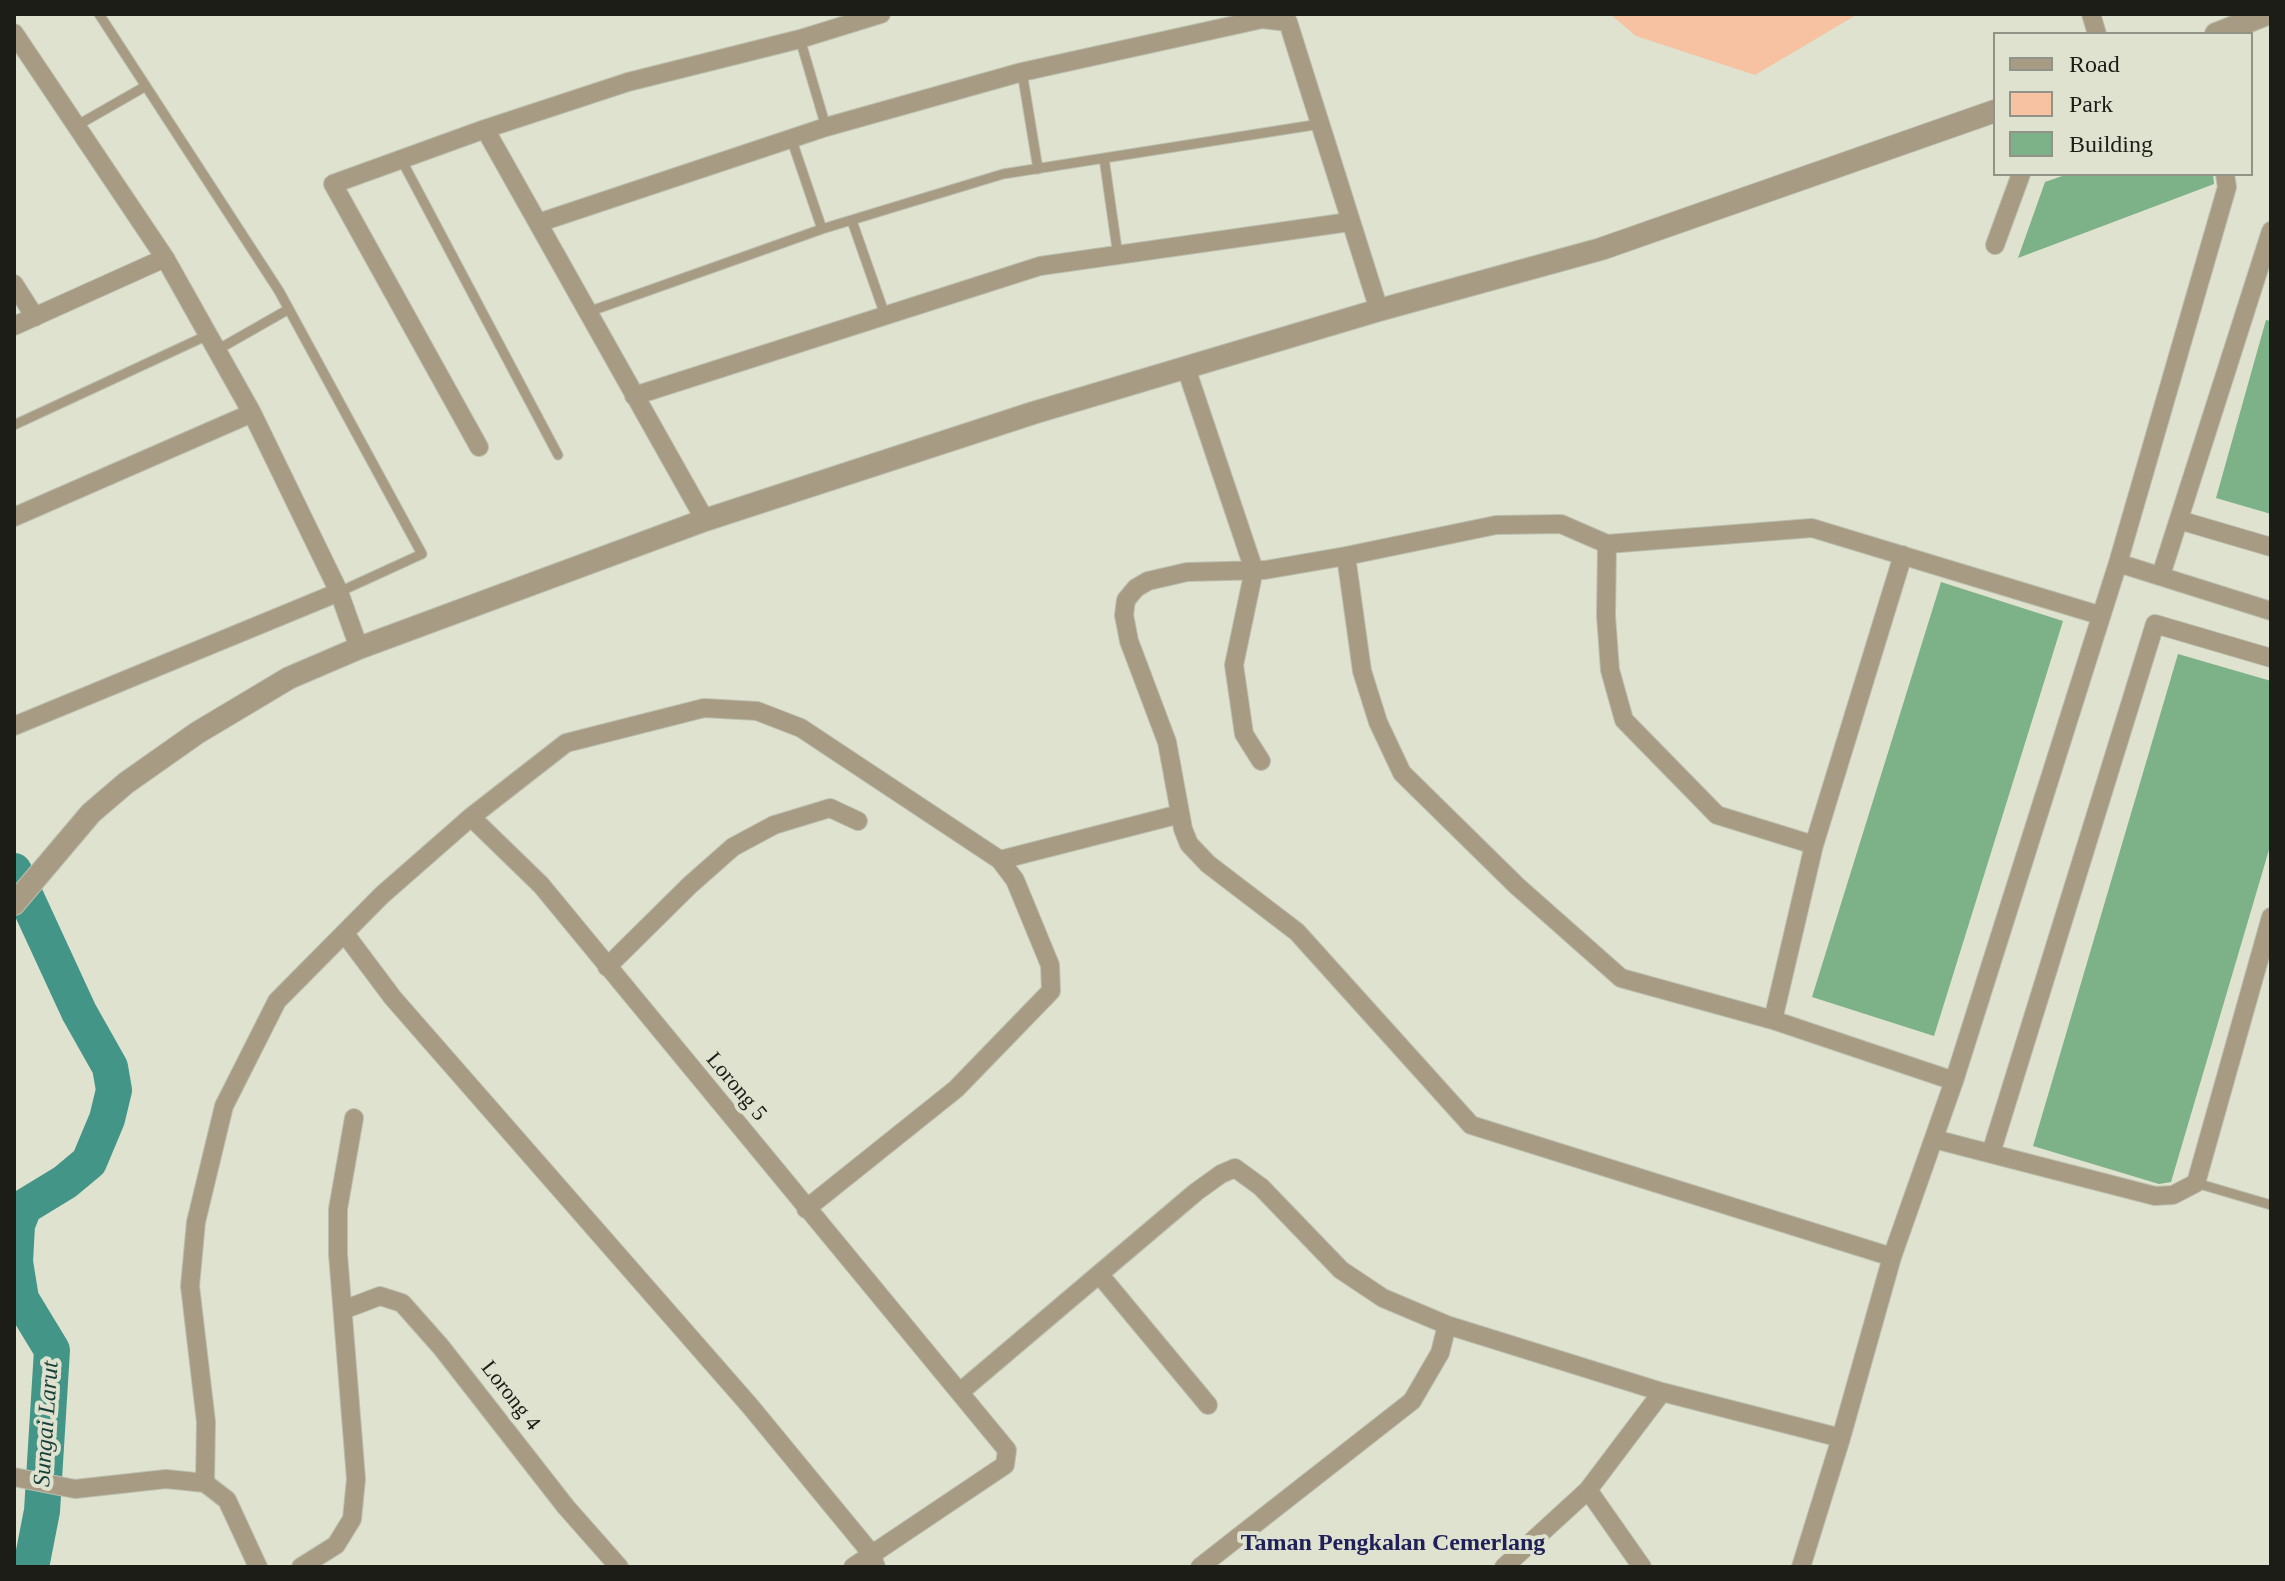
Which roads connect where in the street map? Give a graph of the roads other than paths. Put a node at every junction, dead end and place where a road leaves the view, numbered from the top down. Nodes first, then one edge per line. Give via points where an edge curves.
1 (99, 14) edge
2 (881, 14) edge
3 (2267, 14) edge
4 (1286, 18) edge
5 (2221, 32) edge
6 (14, 33) edge
7 (800, 39) junction
8 (1022, 72) junction
9 (146, 86) junction
10 (1993, 112) edge
11 (1320, 124) junction
12 (76, 126) junction
13 (826, 127) junction
14 (485, 129) junction
15 (791, 138) junction
16 (1104, 158) junction
17 (401, 159) junction
18 (1038, 169) junction
19 (2020, 176) edge
20 (2225, 176) edge
21 (852, 221) junction
22 (1349, 222) junction
23 (538, 223) junction
24 (822, 229) junction
25 (2271, 231) edge
26 (1995, 245) dead end
27 (1118, 256) junction
28 (165, 258) junction
29 (14, 284) edge
30 (289, 309) junction
31 (1379, 310) junction
32 (588, 312) junction
33 (885, 315) junction
34 (35, 317) junction
35 (14, 326) edge
36 (212, 343) junction
37 (1186, 368) junction
38 (634, 396) junction
39 (252, 413) junction
40 (14, 425) edge
41 (479, 447) dead end
42 (558, 455) dead end
43 (14, 517) edge
44 (705, 520) junction
45 (2179, 520) junction
46 (1607, 544) junction
47 (2271, 547) edge
48 (1903, 555) junction
49 (1346, 556) junction
50 (2118, 563) junction
51 (1254, 570) junction
52 (2161, 575) junction
53 (339, 592) junction
54 (2271, 611) edge
55 (2099, 615) junction
56 (359, 648) junction
57 (2271, 658) edge
58 (14, 726) edge
59 (1261, 761) dead end
60 (1180, 814) junction
61 (471, 817) junction
62 (858, 821) dead end
63 (1814, 845) junction
64 (1000, 860) junction
65 (16, 902) edge
66 (2271, 917) edge
67 (345, 934) junction
68 (607, 967) junction
69 (1773, 1020) junction
70 (1954, 1081) junction
71 (354, 1118) dead end
72 (1934, 1139) junction
73 (1991, 1153) junction
74 (2196, 1183) junction
75 (2271, 1205) edge
76 (806, 1209) junction
77 (1892, 1257) junction
78 (1099, 1274) junction
79 (343, 1310) junction
80 (1447, 1325) junction
81 (960, 1392) junction
82 (1662, 1392) junction
83 (1208, 1405) dead end
84 (1841, 1438) junction
85 (17, 1478) edge
86 (205, 1483) junction
87 (1588, 1490) junction
88 (873, 1560) edge
89 (258, 1567) edge
90 (301, 1567) edge
91 (619, 1567) edge
92 (853, 1567) edge
93 (1200, 1567) edge
94 (1504, 1567) edge
95 (1642, 1567) edge
96 (1801, 1567) edge

1 - 9 lane
2 - 7 street
3 - 5 street
4 - 8 street
4 - 11 street
6 - 12 street
7 - 13 lane
7 - 14 street via 628,82
8 - 13 street
8 - 18 lane
9 - 12 lane
9 - 30 lane
10 - 31 street via 1601,249
11 - 16 lane
11 - 22 street
12 - 28 street
13 - 15 street
14 - 17 street
14 - 23 street
15 - 23 street
15 - 24 lane
16 - 18 lane
16 - 27 lane
17 - 41 street via 333,184
17 - 42 lane
18 - 21 lane via 1003,174
19 - 26 street
20 - 50 street via 2227,187
21 - 24 lane
21 - 33 lane
22 - 27 street
22 - 31 street
23 - 32 street
24 - 32 lane
25 - 45 street
27 - 33 street via 1040,266
28 - 34 street
28 - 36 street
29 - 34 street
30 - 36 lane
30 - 53 lane via 422,554
31 - 37 street
32 - 38 street
33 - 38 street
34 - 35 street
36 - 39 street
36 - 40 lane
37 - 44 street
37 - 51 street
38 - 44 street
39 - 43 street
39 - 53 street
44 - 56 street
45 - 47 street
45 - 52 street
46 - 48 street via 1812,528
46 - 49 street via 1561,524 1496,525
46 - 63 street via 1610,670 1624,720 1717,815
48 - 55 street
48 - 63 street
49 - 51 street
49 - 69 street via 1362,671 1402,773 1621,978
50 - 52 street
50 - 55 street
51 - 59 street via 1234,665 1244,734
51 - 60 street via 1187,572 1148,581 1126,600 1129,641 1167,742
52 - 54 street
53 - 56 street
53 - 58 street
55 - 70 street
56 - 65 street via 289,678 126,783 91,813
57 - 73 street via 2155,624
60 - 64 street
60 - 77 street via 1189,844 1297,932 1471,1125
61 - 64 street via 566,743 704,708 757,711 801,728
61 - 67 street
61 - 68 street, Lorong 5 via 541,885
62 - 68 street via 830,808 774,825 733,847
63 - 69 street
64 - 76 street via 1015,880 1050,965 1051,991 956,1089
66 - 74 street
67 - 86 street via 277,1001 224,1106 196,1222 190,1286 206,1422
67 - 88 street via 393,998 750,1406
68 - 76 street, Lorong 5
69 - 70 street
70 - 72 street
71 - 79 street via 338,1209
72 - 73 street
72 - 77 street
73 - 74 street via 2155,1196 2173,1195
74 - 75 lane
76 - 81 street, Lorong 5
77 - 84 street
78 - 80 street via 1196,1192 1235,1168 1261,1187 1341,1270 1383,1298
78 - 81 street
78 - 83 street
79 - 90 street via 356,1479 352,1519 336,1545
79 - 91 street, Lorong 4 via 380,1296 402,1303
80 - 82 street
80 - 93 street via 1440,1353 1412,1401
81 - 88 street, Lorong 5 via 1007,1450 1005,1465
82 - 84 street
82 - 87 street
84 - 96 street
85 - 86 street via 75,1489 166,1479
86 - 89 street via 227,1500
87 - 94 street
87 - 95 street
88 - 92 street, Lorong 5

